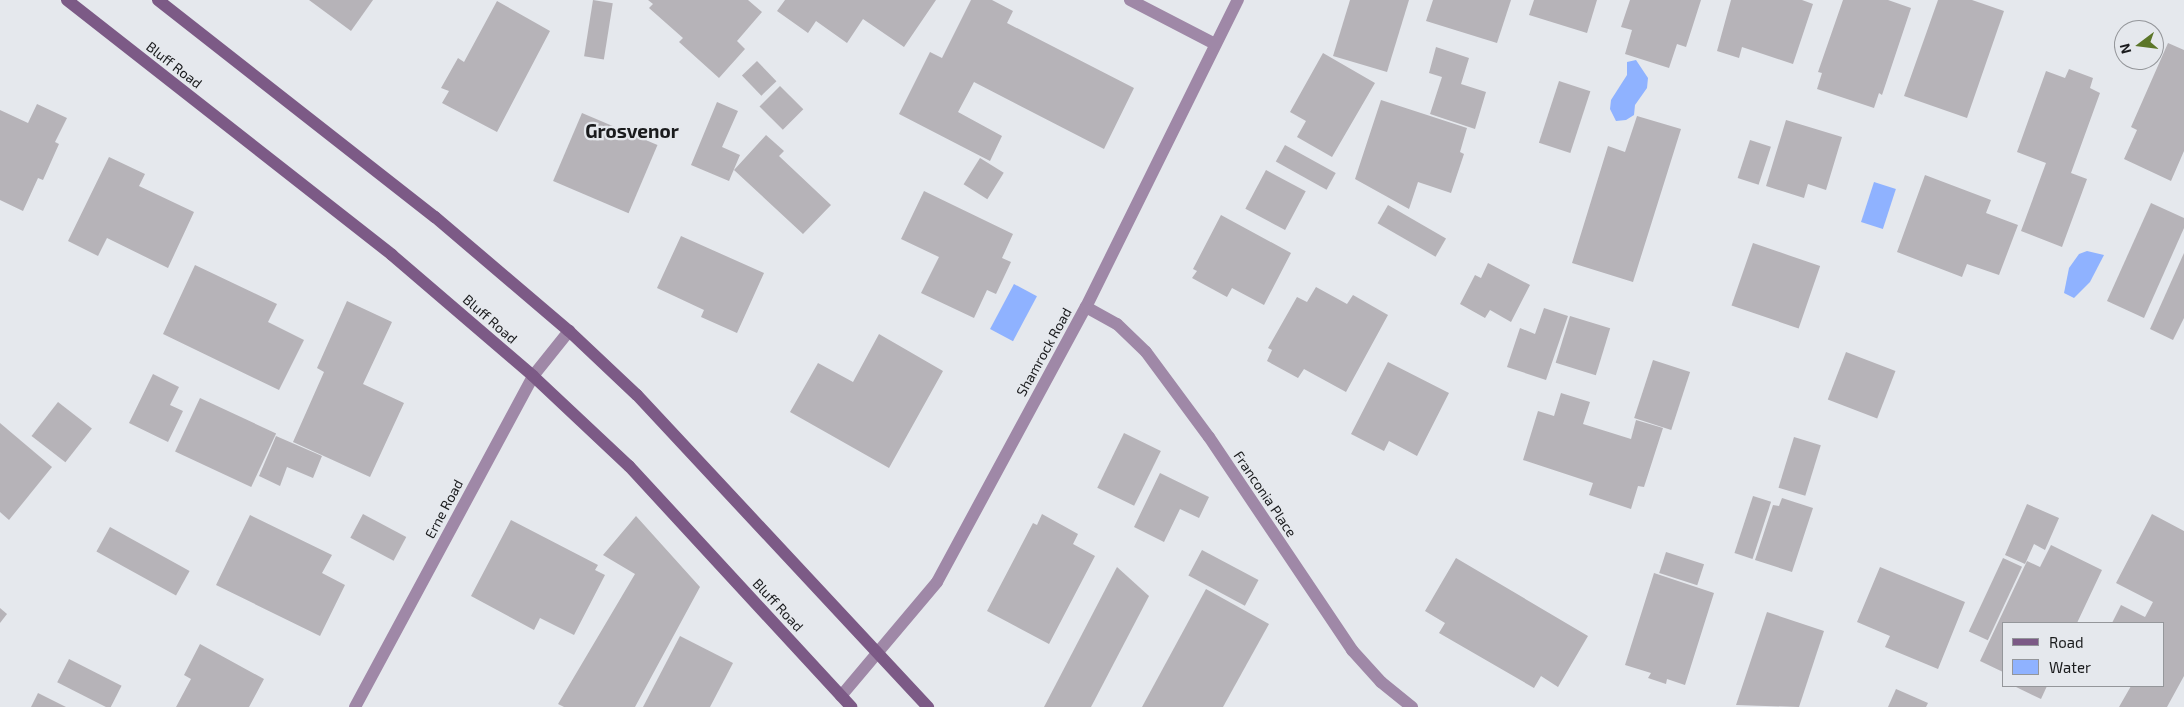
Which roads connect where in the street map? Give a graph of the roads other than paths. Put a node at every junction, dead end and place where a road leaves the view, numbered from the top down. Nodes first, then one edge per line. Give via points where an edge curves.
1 (67, 0) edge
2 (158, 0) edge
3 (1130, 0) edge
4 (1238, 0) edge
5 (1215, 44) junction
6 (1086, 307) junction
7 (569, 331) junction
8 (533, 376) junction
9 (878, 650) junction
10 (841, 696) junction
11 (355, 707) edge
12 (851, 707) edge
13 (928, 707) edge
14 (1412, 707) edge

1 - 8 main road, Bluff Road via 392,255
2 - 7 main road via 435,217
3 - 5 street
4 - 5 street, Shamrock Road
5 - 6 street, Shamrock Road
6 - 9 street, Shamrock Road via 937,582
6 - 14 street, Franconia Place via 1117,324 1146,352 1209,437 1352,650 1381,682
7 - 8 street, Erne Road
7 - 9 main road via 637,395
8 - 10 main road, Bluff Road via 629,466
8 - 11 street, Erne Road
9 - 10 street, Shamrock Road
9 - 13 main road
10 - 12 main road, Bluff Road

